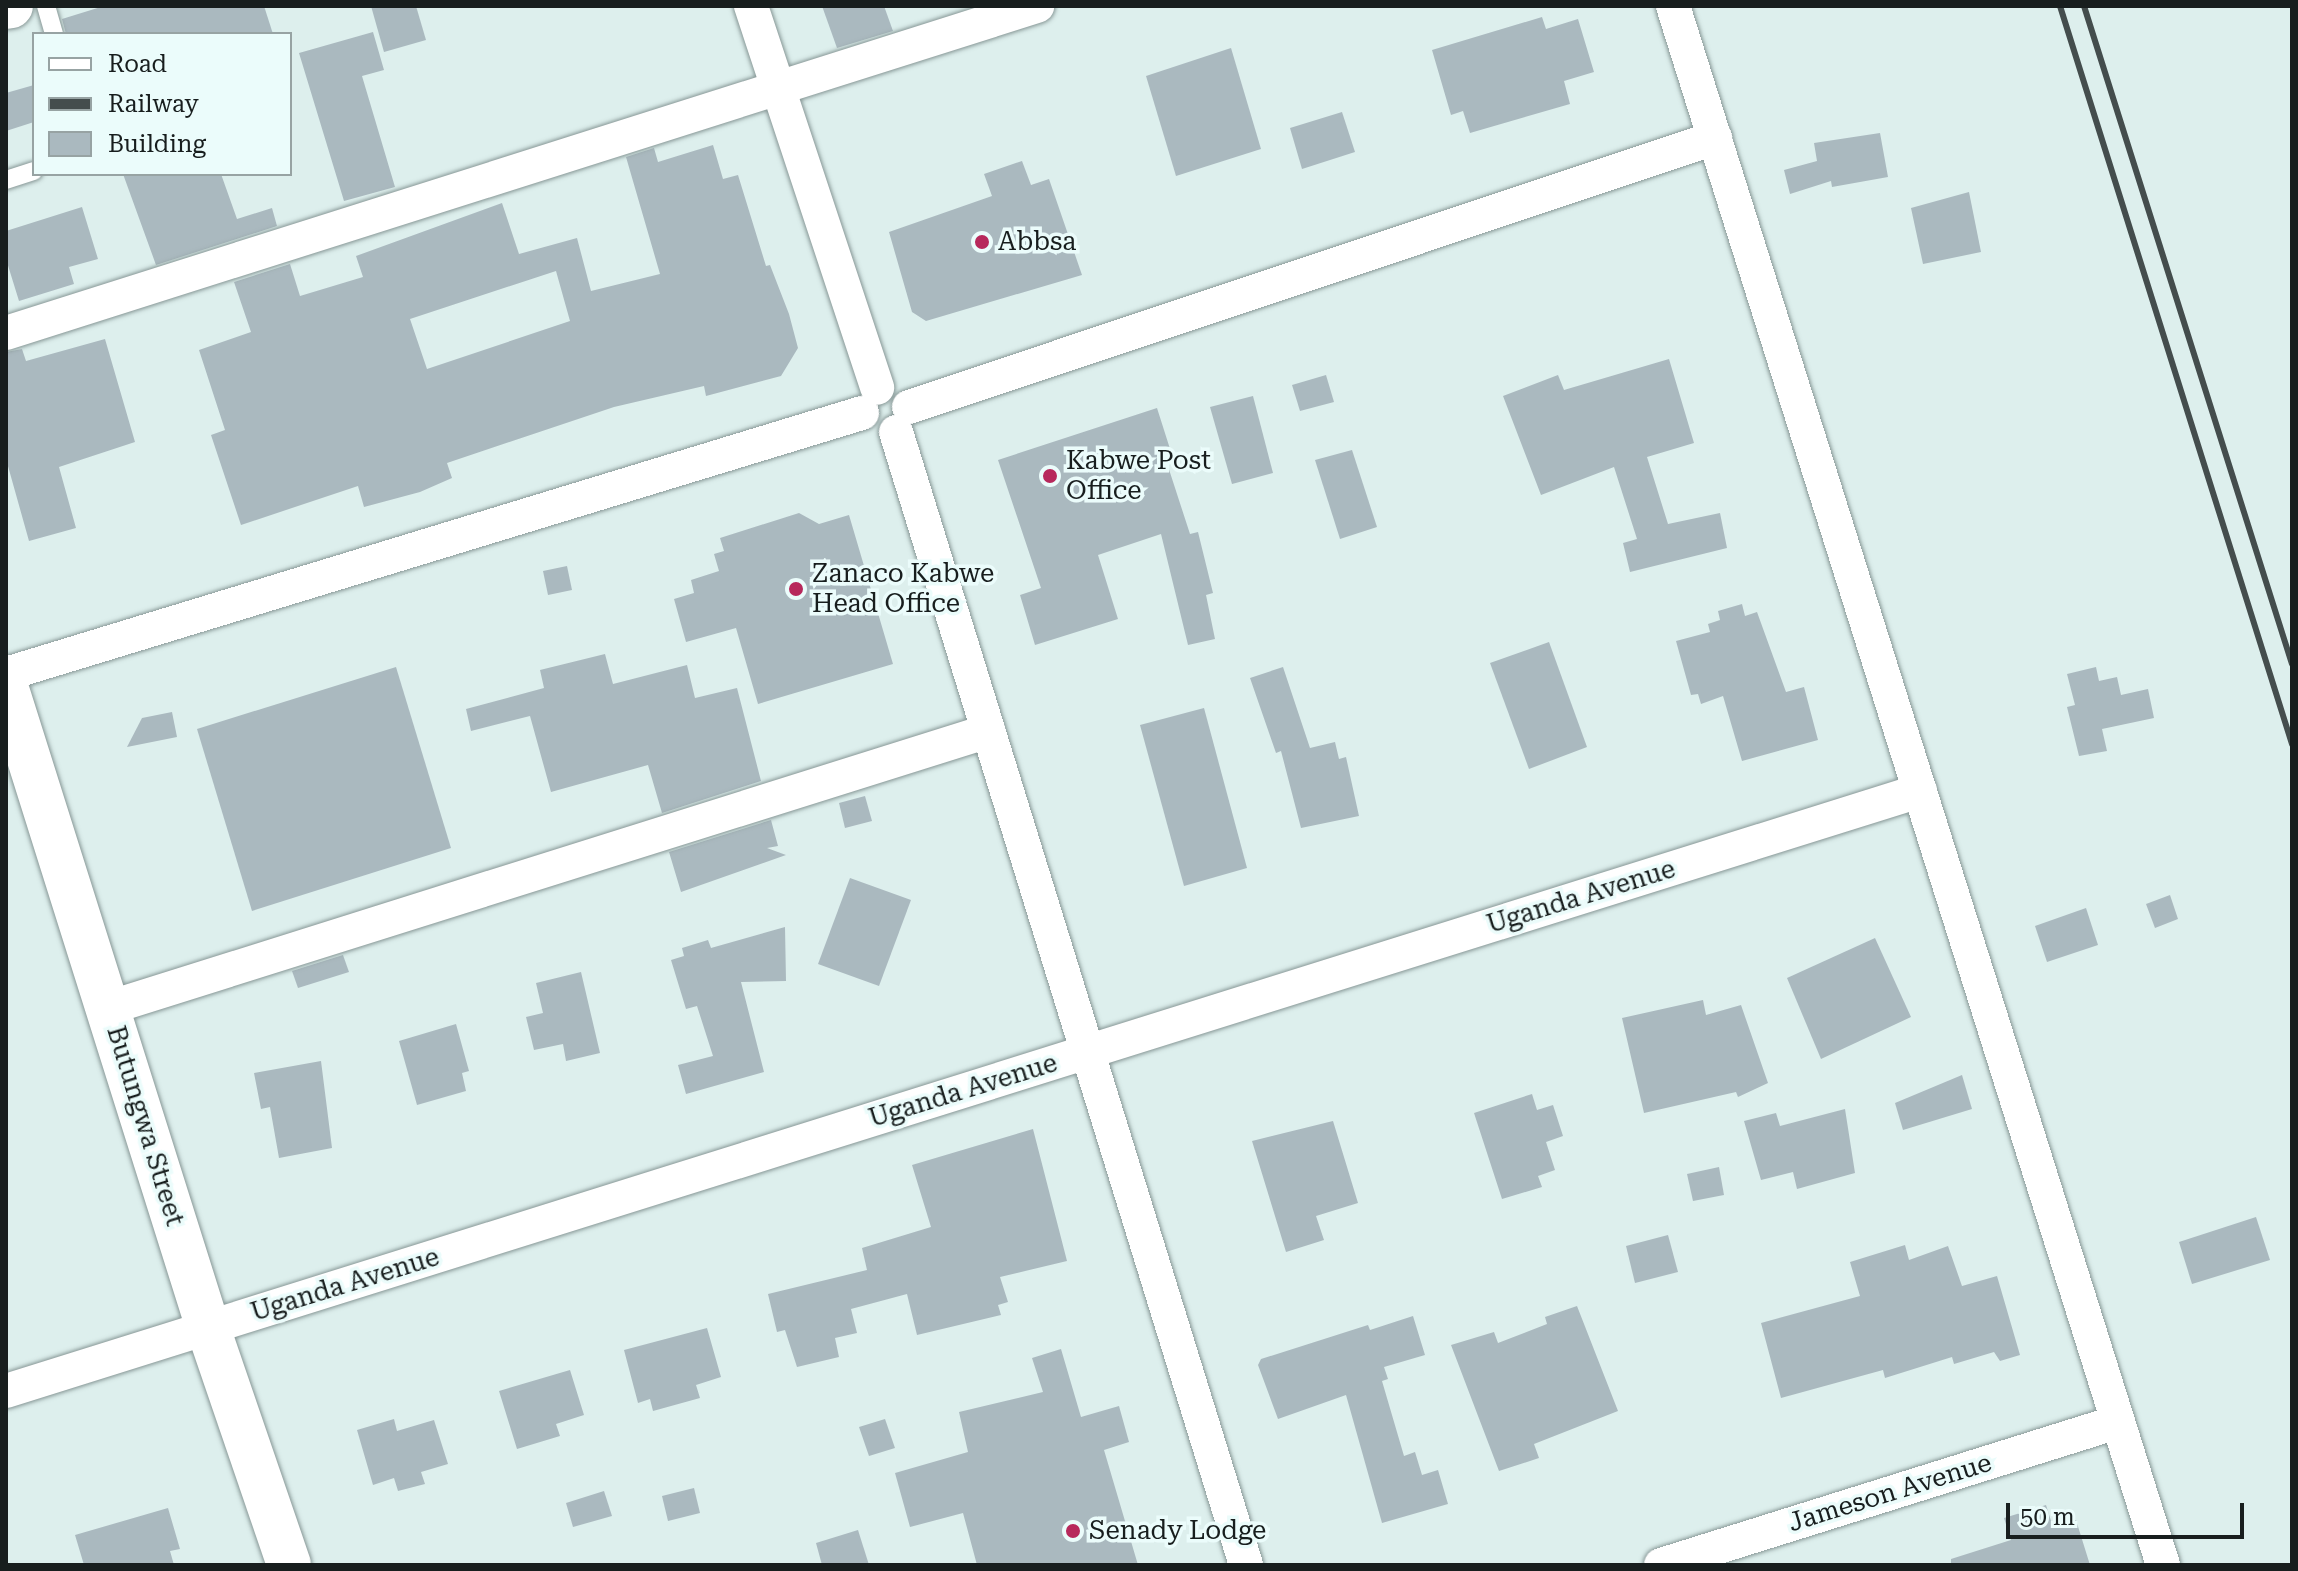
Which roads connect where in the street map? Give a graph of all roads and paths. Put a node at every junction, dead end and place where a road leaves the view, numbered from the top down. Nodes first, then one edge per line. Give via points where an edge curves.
1 (46, 6) edge
2 (751, 6) edge
3 (1037, 6) edge
4 (1673, 6) edge
5 (53, 32) edge
6 (778, 88) junction
7 (1715, 138) junction
8 (32, 172) edge
9 (6, 180) edge
10 (6, 333) edge
11 (870, 401) junction
12 (902, 419) junction
13 (6, 674) edge
14 (6, 686) edge
15 (988, 731) junction
16 (1920, 791) junction
17 (108, 1008) junction
18 (1087, 1052) junction
19 (208, 1328) junction
20 (6, 1391) edge
21 (2118, 1422) junction
22 (289, 1565) edge
23 (1246, 1565) edge
24 (1661, 1565) edge
25 (2163, 1565) edge

1 - 5 lane
2 - 6 street
3 - 6 street
4 - 7 street
6 - 10 street
6 - 11 street
7 - 12 street
7 - 16 street
8 - 9 lane
11 - 12 street via 874,431
11 - 13 street
12 - 15 street
14 - 17 main road, Butungwa Street
15 - 17 street
15 - 18 street
16 - 18 street, Uganda Avenue
16 - 21 street
17 - 19 main road, Butungwa Street
18 - 19 street, Uganda Avenue
18 - 23 street
19 - 20 street, Uganda Avenue
19 - 22 main road, Butungwa Street
21 - 24 street, Jameson Avenue
21 - 25 street

